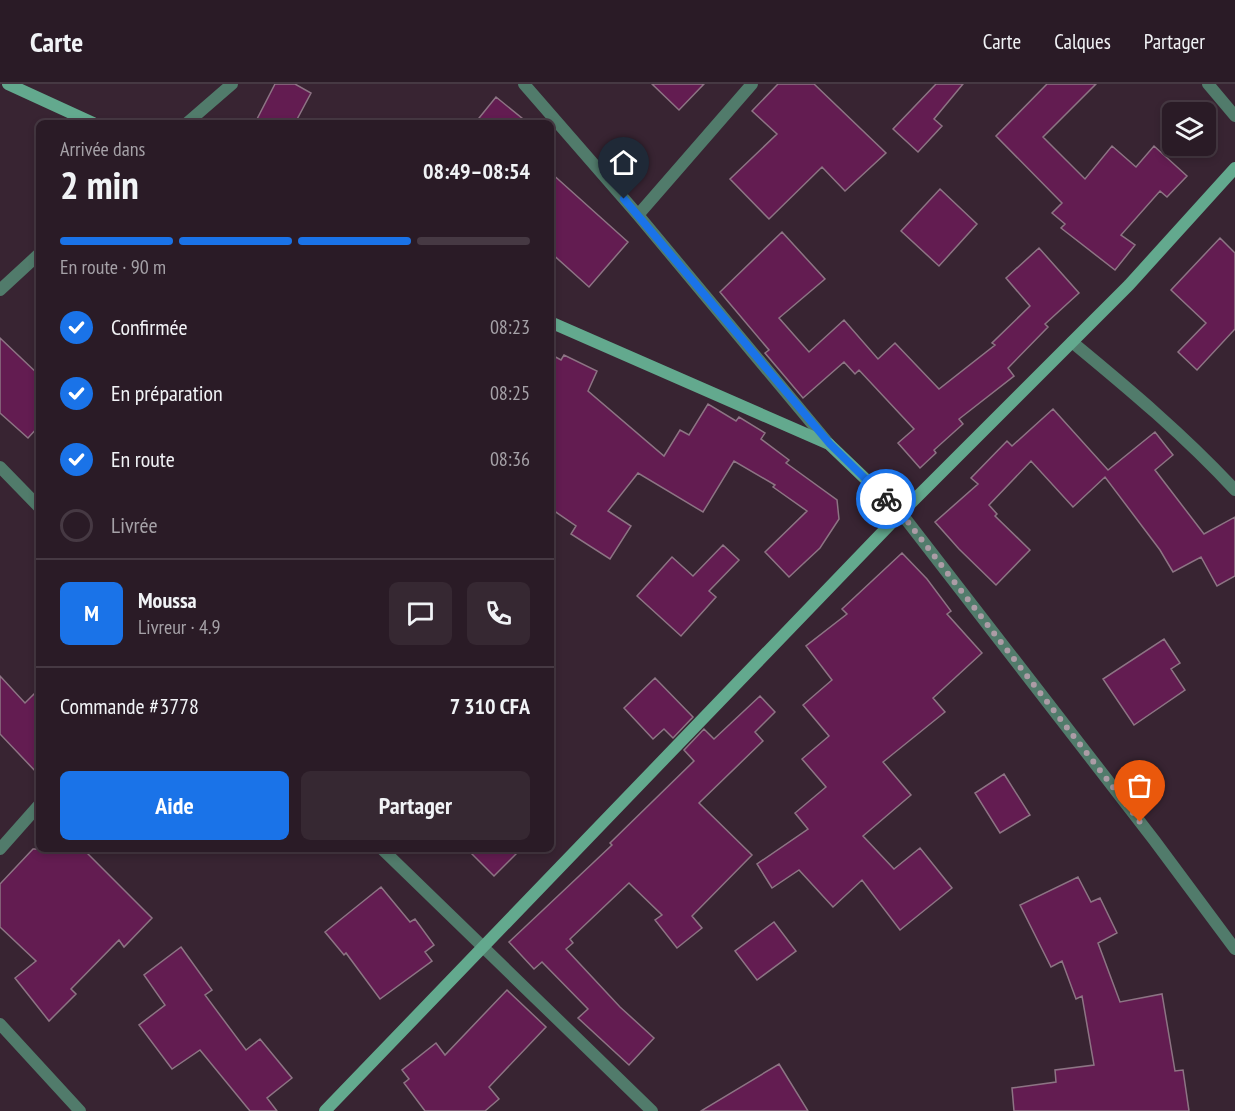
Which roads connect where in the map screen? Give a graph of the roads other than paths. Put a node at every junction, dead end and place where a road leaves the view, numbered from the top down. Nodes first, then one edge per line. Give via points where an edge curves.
1 (8, 84) edge
2 (232, 84) edge
3 (524, 84) edge
4 (752, 84) edge
5 (1208, 84) edge
6 (1235, 116) edge
7 (86, 120) edge
8 (190, 120) edge
9 (1235, 168) edge
10 (638, 215) junction
11 (36, 257) edge
12 (0, 290) edge
13 (554, 324) edge
14 (1072, 342) junction
15 (830, 444) junction
16 (0, 467) edge
17 (1235, 490) edge
18 (36, 504) edge
19 (901, 513) junction
20 (36, 809) edge
21 (0, 849) edge
22 (385, 852) edge
23 (482, 946) junction
24 (1235, 949) edge
25 (0, 1024) edge
26 (80, 1111) edge
27 (325, 1111) edge
28 (652, 1111) edge

1 - 7 street
2 - 8 street
3 - 10 street
4 - 10 street
5 - 6 street
9 - 14 street
10 - 15 street
11 - 12 street
13 - 15 street
14 - 17 street via 1205,457
14 - 19 street
15 - 19 street
16 - 18 street
19 - 23 street
19 - 24 street
20 - 21 street
22 - 23 street
23 - 27 street
23 - 28 street
25 - 26 street

